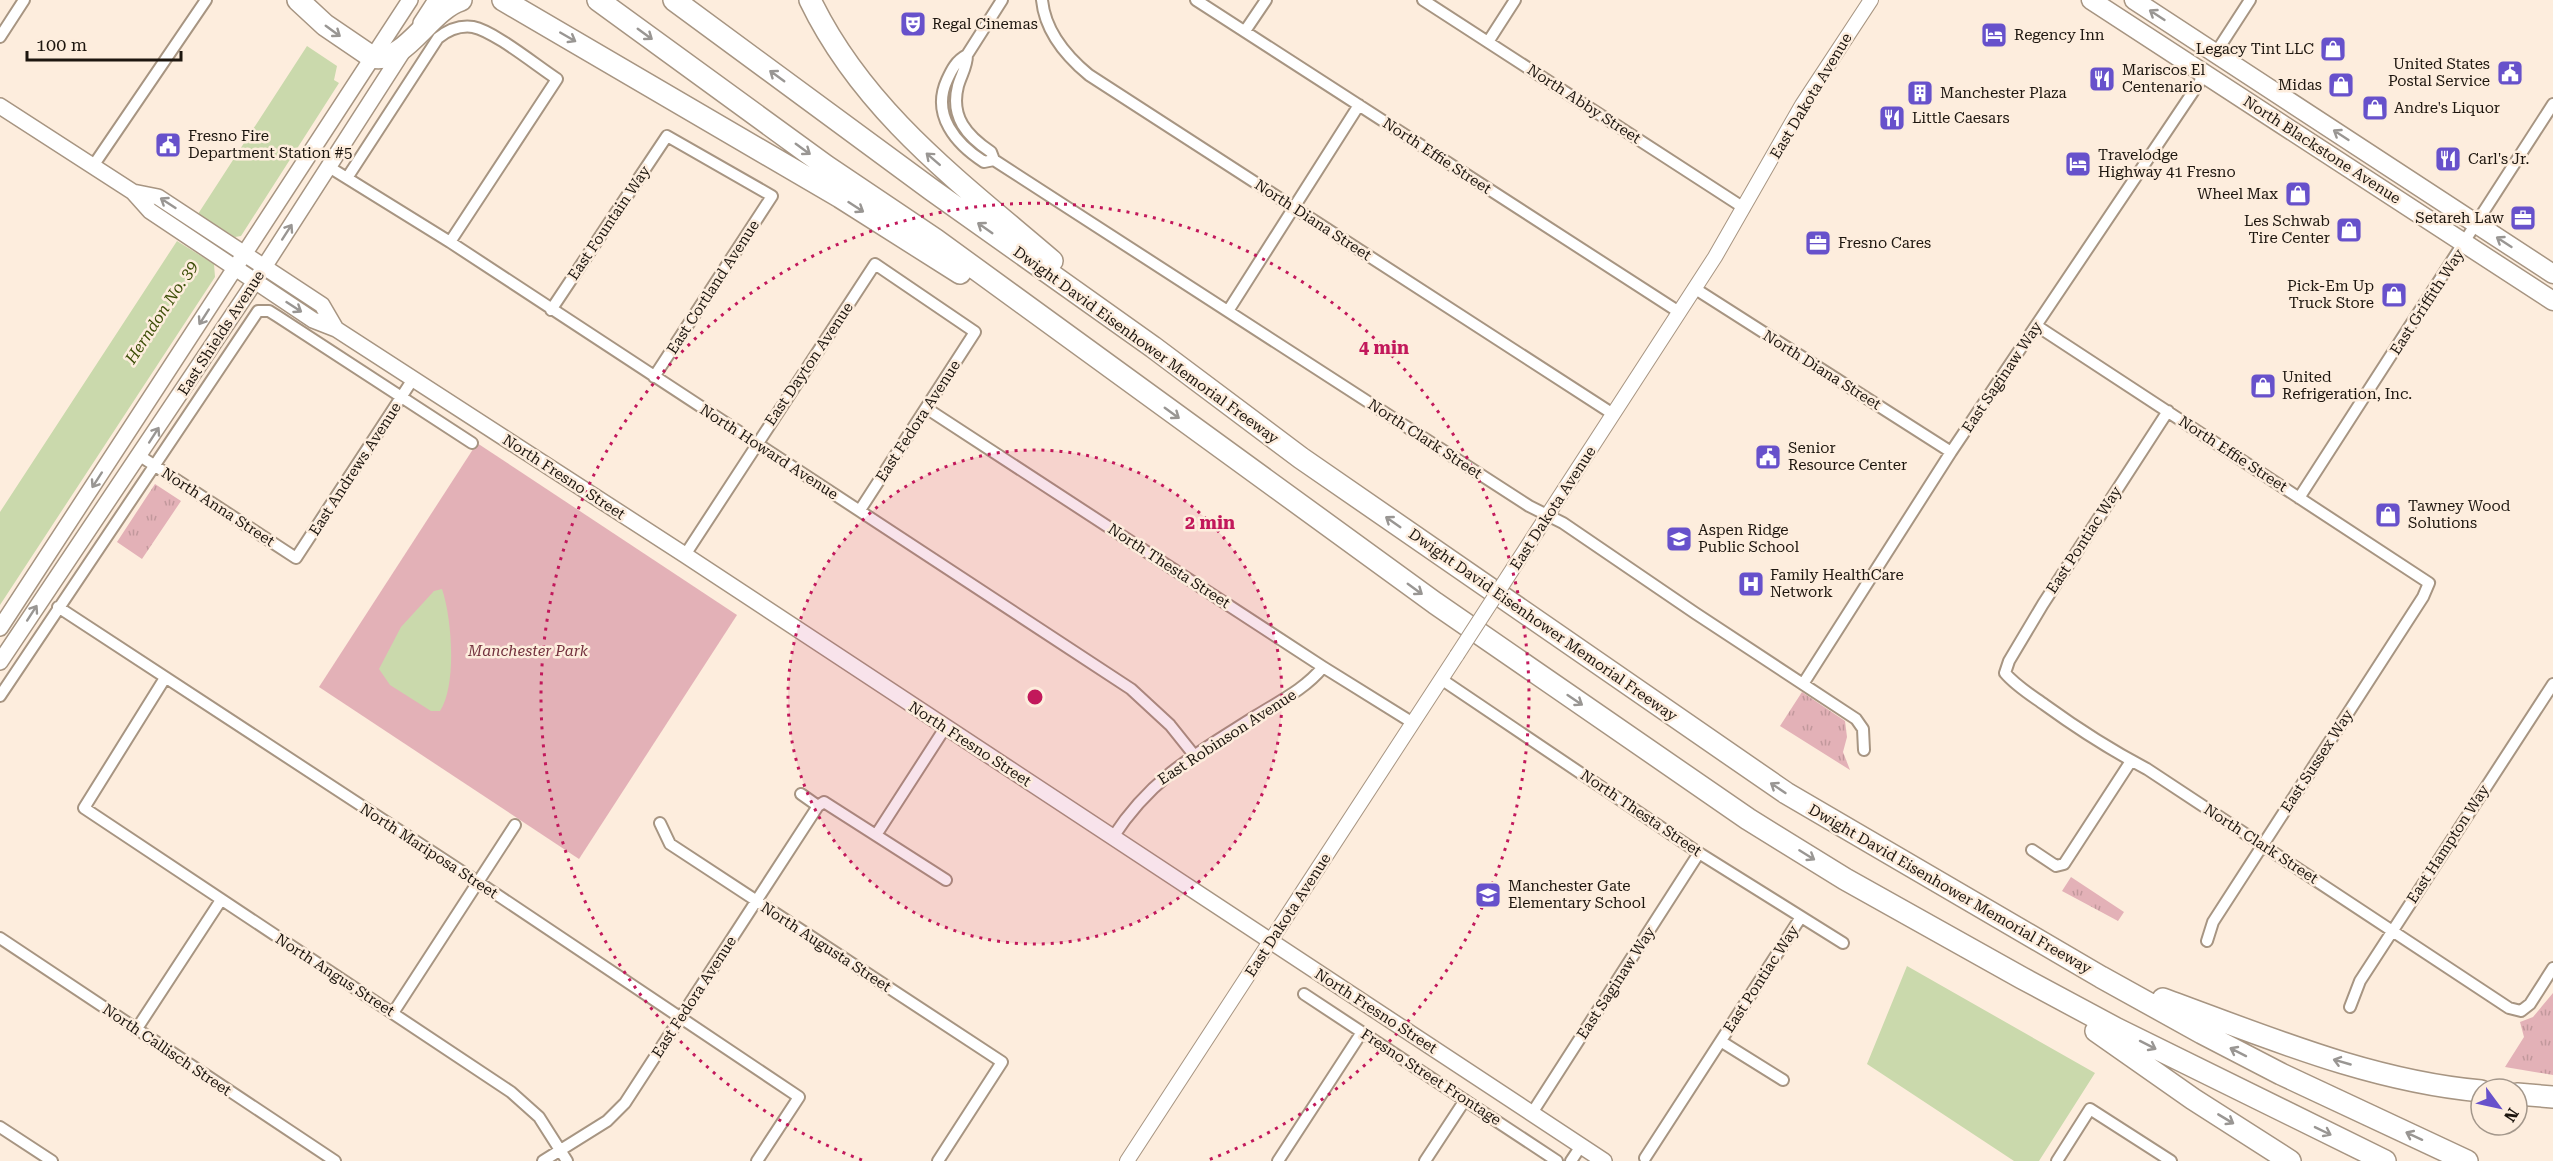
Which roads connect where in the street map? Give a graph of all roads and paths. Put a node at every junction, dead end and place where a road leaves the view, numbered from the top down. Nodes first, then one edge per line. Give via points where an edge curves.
1 (24, 0) edge
2 (206, 0) edge
3 (298, 0) edge
4 (410, 0) edge
5 (436, 0) edge
6 (461, 0) edge
7 (503, 0) edge
8 (598, 0) edge
9 (674, 0) edge
10 (810, 0) edge
11 (1002, 0) edge
12 (1042, 0) edge
13 (1196, 0) edge
14 (1266, 0) edge
15 (1423, 0) edge
16 (1515, 0) edge
17 (1871, 0) edge
18 (2091, 0) edge
19 (2134, 0) edge
20 (2250, 0) edge
21 (1245, 32) junction
22 (0, 37) edge
23 (2154, 41) junction
24 (1488, 42) junction
25 (405, 48) junction
26 (2216, 54) junction
27 (967, 55) junction
28 (372, 57) junction
29 (2205, 74) junction
30 (2288, 101) junction
31 (2553, 104) edge
32 (1359, 105) junction
33 (0, 106) edge
34 (994, 160) junction
35 (93, 166) junction
36 (329, 167) junction
37 (347, 178) junction
38 (133, 192) junction
39 (772, 196) joint
40 (1293, 208) junction
41 (1744, 208) junction
42 (2477, 224) junction
43 (450, 242) junction
44 (2465, 244) junction
45 (245, 255) junction
46 (264, 267) junction
47 (236, 268) junction
48 (2553, 274) edge
49 (255, 281) junction
50 (1694, 288) junction
51 (2553, 301) edge
52 (551, 310) junction
53 (1228, 310) junction
54 (1679, 312) junction
55 (2037, 326) junction
56 (336, 328) junction
57 (975, 332) joint
58 (1153, 347) junction
59 (180, 355) junction
60 (654, 377) junction
61 (413, 379) junction
62 (1125, 379) junction
63 (401, 397) junction
64 (926, 408) junction
65 (2168, 411) junction
66 (1613, 414) junction
67 (471, 443) dead end
68 (756, 444) junction
69 (1951, 452) junction
70 (140, 456) junction
71 (154, 465) junction
72 (2300, 498) junction
73 (860, 510) junction
74 (1548, 516) junction
75 (685, 555) junction
76 (296, 558) joint
77 (2429, 583) joint
78 (58, 607) junction
79 (0, 628) edge
80 (0, 662) edge
81 (1323, 667) junction
82 (2005, 673) joint
83 (165, 678) junction
84 (1441, 679) junction
85 (1803, 684) junction
86 (2553, 684) edge
87 (0, 696) edge
88 (1413, 723) junction
89 (945, 728) junction
90 (1864, 750) dead end
91 (1194, 755) junction
92 (2131, 761) junction
93 (801, 794) dead end
94 (818, 806) junction
95 (660, 823) dead end
96 (515, 825) dead end
97 (876, 835) junction
98 (1113, 837) junction
99 (2262, 845) junction
100 (2032, 850) dead end
101 (1699, 853) junction
102 (946, 880) dead end
103 (478, 882) junction
104 (221, 900) junction
105 (757, 901) junction
106 (1801, 917) junction
107 (2392, 930) junction
108 (0, 938) edge
109 (2207, 941) dead end
110 (1271, 942) junction
111 (1843, 944) dead end
112 (2553, 968) edge
113 (2101, 977) junction
114 (2022, 978) junction
115 (1304, 994) dead end
116 (2350, 1007) dead end
117 (393, 1013) junction
118 (680, 1018) junction
119 (136, 1030) junction
120 (1362, 1032) junction
121 (1722, 1041) junction
122 (1783, 1080) dead end
123 (2469, 1090) edge
124 (2529, 1095) edge
125 (2553, 1097) edge
126 (1465, 1100) junction
127 (1533, 1113) junction
128 (0, 1127) edge
129 (1581, 1146) junction
130 (560, 1150) junction
131 (1645, 1158) dead end
132 (52, 1161) edge
133 (335, 1161) edge
134 (543, 1161) edge
135 (567, 1161) edge
136 (756, 1161) edge
137 (938, 1161) edge
138 (1127, 1161) edge
139 (1278, 1161) edge
140 (1425, 1161) edge
141 (1557, 1161) edge
142 (1571, 1161) edge
143 (1604, 1161) edge
144 (2057, 1161) edge
145 (2171, 1161) edge
146 (2290, 1161) edge
147 (2385, 1161) edge
148 (2467, 1161) edge

1 - 22 street
2 - 35 street
3 -> 28 highway via 325,25
4 - 28 main road, East Shields Avenue
5 - 25 main road, East Shields Avenue
6 - 25 highway via 441,11
7 -> 62 highway via 840,197
8 -> 62 highway
58 -> 9 highway, Dwight David Eisenhower Memorial Freeway
58 -> 10 highway via 904,132 848,64
11 - 27 street
12 - 40 street, North Diana Street via 1055,37 1074,63
13 - 21 street, North Effie Street
14 - 21 street
15 - 24 street, North Abby Street
16 - 24 street
17 - 41 street, East Dakota Avenue via 1802,105
18 - 23 main road, North Blackstone Avenue
26 -> 19 main road, North Blackstone Avenue
20 - 26 street
21 - 32 street, North Effie Street
23 - 26 main road via 2171,39 2205,59
23 - 29 main road, North Blackstone Avenue
24 - 41 street, North Abby Street
25 - 28 highway via 383,58
25 - 36 main road, East Shields Avenue
26 - 30 main road, North Blackstone Avenue
27 - 34 street, North Clark Street via 956,102 960,122 970,137 991,152
27 - 34 street, North Clark Street via 958,60 944,86 943,116 971,153 984,162
28 - 45 main road, East Shields Avenue
29 - 30 main road via 2218,69 2263,97
29 - 44 main road, North Blackstone Avenue
29 - 55 street, East Saginaw Way
42 -> 30 main road, North Blackstone Avenue
31 - 42 street, East Griffith Way
32 - 40 street
32 - 54 street, North Effie Street
33 - 35 main road, North Fresno Street
34 - 53 street, North Clark Street
35 - 38 main road, North Fresno Street
36 - 37 street, North Howard Avenue
46 -> 36 main road, East Shields Avenue
37 - 43 street, North Howard Avenue
37 - 43 street via 438,38 458,27 478,28 557,79
45 -> 38 main road, North Fresno Street via 158,197
38 - 47 main road, North Fresno Street via 150,211
39 - 52 street, East Fountain Way via 667,136
39 - 60 street, East Cortland Avenue
40 - 53 street
40 - 66 street, North Diana Street
41 - 50 street, East Dakota Avenue
42 - 44 street, East Griffith Way
48 -> 42 main road, North Blackstone Avenue
43 - 52 street, North Howard Avenue
44 - 51 main road, North Blackstone Avenue
44 - 72 street, East Griffith Way
45 - 46 main road, North Fresno Street
45 - 47 main road, East Shields Avenue
46 - 49 main road, East Shields Avenue
46 - 56 main road, North Fresno Street via 322,305
47 - 49 main road, North Fresno Street
47 -> 59 main road, East Shields Avenue
49 -> 56 main road, North Fresno Street via 314,320
70 -> 49 main road, East Shields Avenue
50 - 54 street, East Dakota Avenue
50 - 69 street, North Diana Street
52 - 60 street, North Howard Avenue
53 - 74 street, North Clark Street
54 - 66 street, East Dakota Avenue
55 - 65 street, North Effie Street
55 - 69 street, East Saginaw Way
56 - 61 main road, North Fresno Street
57 - 64 street, East Fedora Avenue
57 - 68 street, East Dayton Avenue via 875,264
113 -> 58 highway, Dwight David Eisenhower Memorial Freeway via 1786,793 1301,458
59 - 70 main road via 165,393 135,443
59 -> 79 main road, East Shields Avenue
60 - 68 street, North Howard Avenue
61 - 63 street, East Andrews Avenue
61 - 75 main road, North Fresno Street
62 -> 114 highway via 1435,603 1748,819 1845,879
63 - 67 street
63 - 71 street via 278,316 258,311
63 - 76 street, East Andrews Avenue
64 - 73 street, East Fedora Avenue
64 - 81 street, North Thesta Street
65 - 72 street, North Effie Street
65 - 82 street, East Pontiac Way via 2043,604
66 - 74 street, East Dakota Avenue
68 - 73 street, North Howard Avenue
68 - 75 street, East Dayton Avenue
69 - 85 street, East Saginaw Way
70 - 71 street, North Anna Street
80 -> 70 main road, East Shields Avenue
71 - 76 street, North Anna Street
71 - 78 street
72 - 77 street, North Effie Street
73 - 91 street, North Howard Avenue via 1131,689 1170,725
74 - 84 street, East Dakota Avenue, bridge
74 - 85 street, North Clark Street
75 - 89 main road, North Fresno Street
77 - 99 street, East Sussex Way
78 - 83 street, North Mariposa Street
78 - 87 street
81 - 88 street, North Thesta Street
81 - 91 street, East Robinson Avenue via 1302,688
82 - 92 street, North Clark Street via 2064,719
83 - 103 street, North Mariposa Street
83 - 104 street, North Angus Street via 84,808
84 - 88 street, East Dakota Avenue
84 - 101 street, North Thesta Street
85 - 90 street, North Clark Street via 1856,719 1863,729
86 - 107 street, East Hampton Way
88 - 110 street, East Dakota Avenue
89 - 97 street
89 - 98 main road, North Fresno Street
91 - 98 street, East Robinson Avenue via 1157,782
92 - 99 street, North Clark Street
92 - 100 street via 2064,864 2056,866
93 - 94 street
94 - 97 street via 824,802
94 - 105 street, East Fedora Avenue
95 - 105 street, North Augusta Street via 670,844
96 - 103 street
97 - 102 street
98 - 110 main road, North Fresno Street
99 - 107 street, North Clark Street
99 - 109 street, East Sussex Way via 2212,922
101 - 106 street, North Thesta Street
101 - 127 street, East Saginaw Way
103 - 117 street
103 - 118 street, North Mariposa Street
104 - 117 street, North Angus Street
104 - 119 street
105 - 118 street, East Fedora Avenue
105 - 137 street, North Augusta Street via 1002,1062
106 - 111 street, North Thesta Street
106 - 121 street, East Pontiac Way
107 - 112 street, North Clark Street via 2509,1008 2521,1011 2530,1004
107 - 116 street, East Hampton Way via 2360,981
108 - 119 street, North Callisch Street
110 - 127 main road, North Fresno Street
110 - 138 street, East Dakota Avenue
123 -> 113 highway via 2385,1074 2312,1053
148 -> 113 highway, Dwight David Eisenhower Memorial Freeway via 2281,1074
114 -> 146 highway via 2193,1099
114 -> 147 highway
115 - 120 street, Fresno Street Frontage
117 - 130 street, North Angus Street via 526,1104
118 - 130 street, East Fedora Avenue via 625,1103 607,1121
118 - 136 street, North Mariposa Street via 799,1097
119 - 133 street, North Callisch Street
120 - 126 street, Fresno Street Frontage
120 - 139 street
121 - 122 street, East Pontiac Way
121 - 131 street, East Pontiac Way
124 - 125 highway
126 - 140 street
126 - 141 street, Fresno Street Frontage
127 - 129 main road, North Fresno Street
128 - 132 street
129 - 142 street
129 - 143 main road, North Fresno Street
130 - 134 street, East Fedora Avenue
130 - 135 street, North Angus Street
144 - 145 street via 2090,1108

